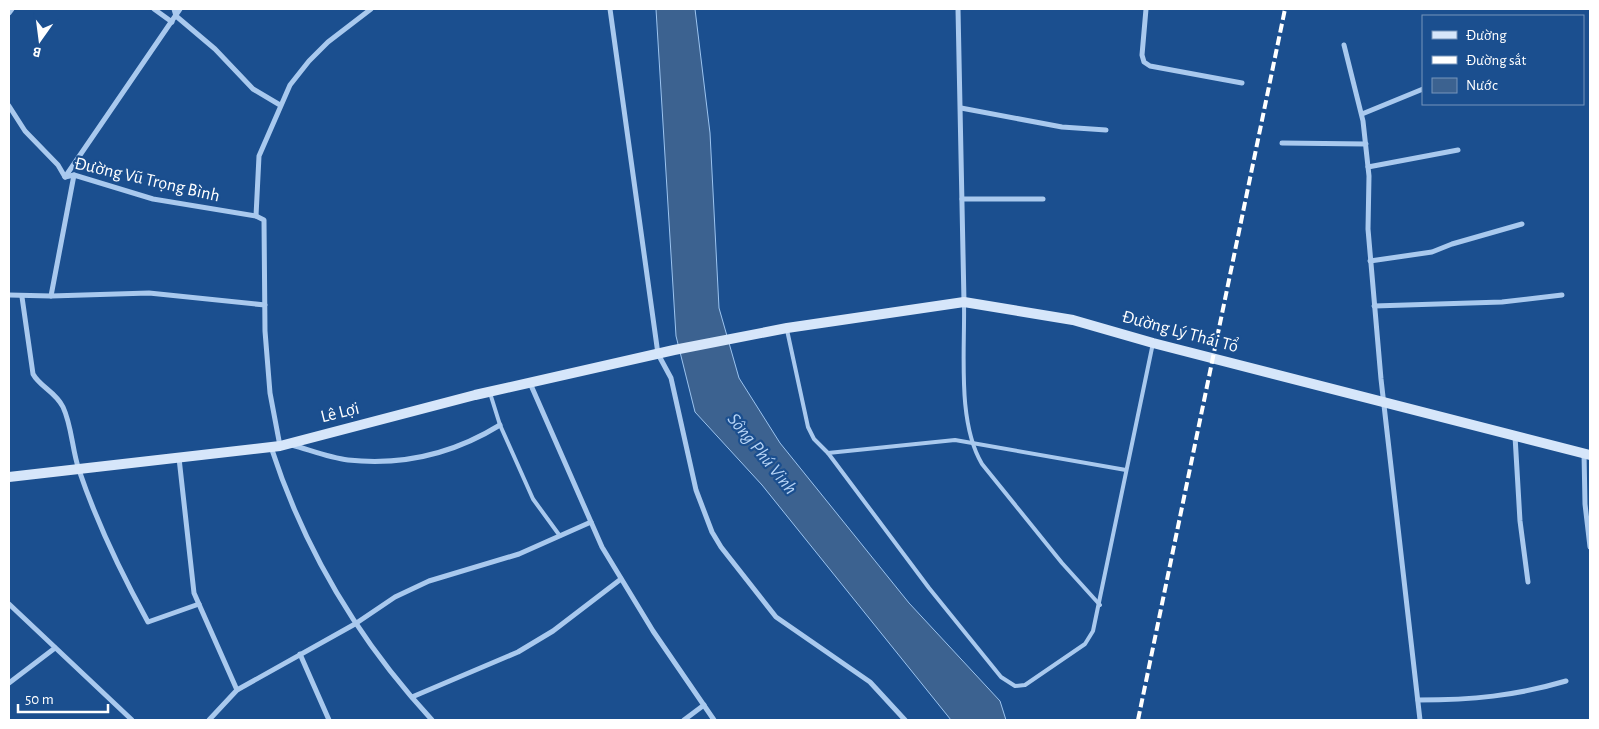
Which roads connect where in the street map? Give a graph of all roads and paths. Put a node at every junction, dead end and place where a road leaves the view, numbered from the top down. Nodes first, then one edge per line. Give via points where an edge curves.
1 (12, 9) edge
2 (154, 9) edge
3 (174, 9) edge
4 (180, 9) edge
5 (371, 9) edge
6 (610, 9) edge
7 (958, 9) edge
8 (1146, 9) edge
9 (9, 13) edge
10 (176, 16) junction
11 (172, 22) junction
12 (1344, 45) dead end
13 (1242, 83) dead end
14 (1422, 89) edge
15 (280, 105) junction
16 (9, 106) edge
17 (961, 108) junction
18 (1362, 114) junction
19 (1106, 130) dead end
20 (1282, 143) dead end
21 (1366, 144) junction
22 (1458, 150) dead end
23 (1368, 166) junction
24 (74, 175) junction
25 (65, 178) junction
26 (962, 199) junction
27 (1042, 199) dead end
28 (256, 216) junction
29 (1522, 224) dead end
30 (1370, 261) junction
31 (9, 294) edge
32 (1562, 295) dead end
33 (51, 296) junction
34 (22, 297) junction
35 (964, 302) junction
36 (265, 306) junction
37 (1374, 306) junction
38 (787, 328) junction
39 (1153, 343) junction
40 (674, 350) joint
41 (658, 354) junction
42 (530, 383) junction
43 (490, 392) junction
44 (1384, 401) junction
45 (500, 425) junction
46 (1515, 435) junction
47 (971, 441) junction
48 (279, 445) junction
49 (828, 453) junction
50 (1587, 454) edge
51 (179, 458) junction
52 (79, 469) junction
53 (1126, 470) junction
54 (9, 477) edge
55 (591, 522) junction
56 (560, 536) junction
57 (1590, 547) edge
58 (621, 580) junction
59 (1528, 582) dead end
60 (9, 604) edge
61 (199, 604) junction
62 (1100, 605) junction
63 (356, 624) junction
64 (55, 648) junction
65 (300, 654) junction
66 (1566, 680) dead end
67 (9, 684) edge
68 (237, 690) junction
69 (412, 697) junction
70 (1418, 700) junction
71 (704, 705) junction
72 (132, 720) edge
73 (209, 720) edge
74 (329, 720) edge
75 (432, 720) edge
76 (684, 720) edge
77 (714, 720) edge
78 (905, 720) edge
79 (1420, 720) edge

1 - 9 street
2 - 11 street
3 - 10 street
4 - 10 street
5 - 15 street via 309,61
6 - 41 street
7 - 17 street
8 - 13 street via 1144,62 1150,66
10 - 11 street
10 - 15 street via 215,49 253,89
11 - 25 street
12 - 18 street
14 - 18 street
15 - 28 street via 259,156
16 - 25 street, Đường Vũ Trọng Bình via 25,131 58,165
17 - 19 street via 1062,127
17 - 26 street
18 - 21 street
20 - 21 street
21 - 23 street
22 - 23 street
23 - 30 street
24 - 25 street, Đường Vũ Trọng Bình
24 - 28 street, Đường Vũ Trọng Bình via 153,199
24 - 33 street
26 - 27 street
26 - 35 street
28 - 36 street via 264,220
29 - 30 street via 1432,252
30 - 37 street
31 - 34 street
32 - 37 street via 1502,302
33 - 34 street
33 - 36 street via 149,293
34 - 52 street via 33,374 55,393 64,410
35 - 38 main road, Đường Lý Thái Tổ
35 - 39 main road, Đường Lý Thái Tổ via 1073,320
35 - 47 lane via 966,416
36 - 48 street via 270,393
37 - 44 street
38 - 40 main road, Đường Lý Thái Tổ
38 - 49 lane via 808,427 814,439
39 - 44 main road, Đường Lý Thái Tổ
39 - 53 lane
40 - 41 main road, Lê Lợi
41 - 42 main road, Lê Lợi
41 - 78 street via 671,378 696,490 721,547 776,617 870,682
42 - 43 main road, Lê Lợi
42 - 55 street
43 - 45 lane
43 - 48 main road, Lê Lợi
44 - 46 main road, Đường Lý Thái Tổ
44 - 70 street
45 - 48 street via 473,442 422,458 348,460
45 - 56 lane via 533,499
46 - 50 main road, Đường Lý Thái Tổ
46 - 59 street via 1520,521
47 - 49 lane via 943,440
47 - 53 lane
47 - 62 lane via 982,464 1062,564
48 - 51 main road, Lê Lợi
48 - 63 street via 294,507
49 - 62 lane via 929,588 1008,683 1025,686 1085,644 1093,631
50 - 57 street via 1585,504
51 - 52 main road, Lê Lợi
51 - 61 street via 194,593
52 - 54 main road, Lê Lợi
52 - 61 street via 115,562 148,622
53 - 62 lane
55 - 56 street
55 - 58 street
56 - 63 street via 519,554 429,581 395,597
58 - 69 street via 525,648
58 - 71 street
60 - 64 street
61 - 68 street
63 - 65 street
63 - 69 street
64 - 67 street
64 - 72 street
65 - 68 street
65 - 74 street
66 - 70 street via 1519,693 1462,700
68 - 73 street
69 - 75 street
70 - 79 street
71 - 76 street
71 - 77 street

